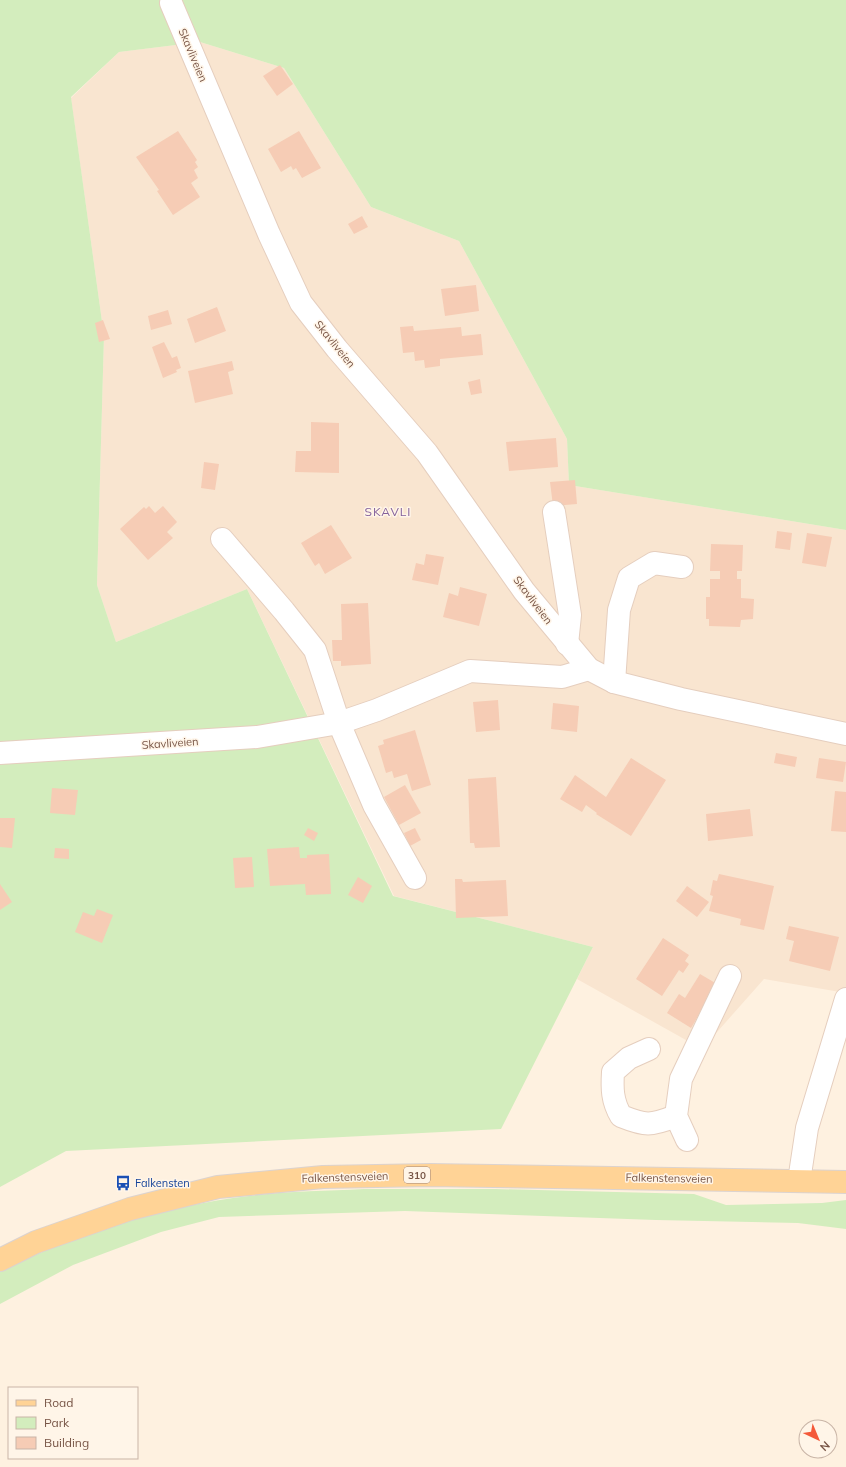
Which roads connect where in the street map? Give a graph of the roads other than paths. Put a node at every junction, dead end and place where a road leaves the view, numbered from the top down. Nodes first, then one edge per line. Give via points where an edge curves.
1 (171, 4) dead end
2 (554, 512) dead end
3 (222, 539) dead end
4 (682, 567) dead end
5 (567, 644) junction
6 (589, 669) junction
7 (614, 682) junction
8 (339, 723) junction
9 (846, 734) edge
10 (0, 753) edge
11 (415, 878) dead end
12 (730, 976) dead end
13 (846, 999) edge
14 (649, 1049) dead end
15 (676, 1116) junction
16 (687, 1140) dead end
17 (799, 1181) junction
18 (846, 1182) edge
19 (0, 1260) edge

1 - 5 street, Skavliveien via 301,303 427,453 524,591
2 - 5 street, Skavliveien via 570,615
3 - 8 street via 315,650
4 - 7 street via 654,563 629,578 619,610
5 - 6 street, Skavliveien
6 - 7 street, Skavliveien
6 - 8 street, Skavliveien via 562,677 470,671
7 - 9 street, Skavliveien
8 - 10 street, Skavliveien via 257,737
8 - 11 street via 374,805
12 - 15 street via 681,1080
13 - 17 street via 807,1128
14 - 15 street via 629,1058 613,1072 612,1090 616,1107 621,1116 644,1124 656,1124
15 - 16 street
17 - 18 main road, Falkenstensveien / 310
17 - 19 main road, Falkenstensveien / 310 via 430,1175 323,1177 218,1187 130,1209 36,1242

